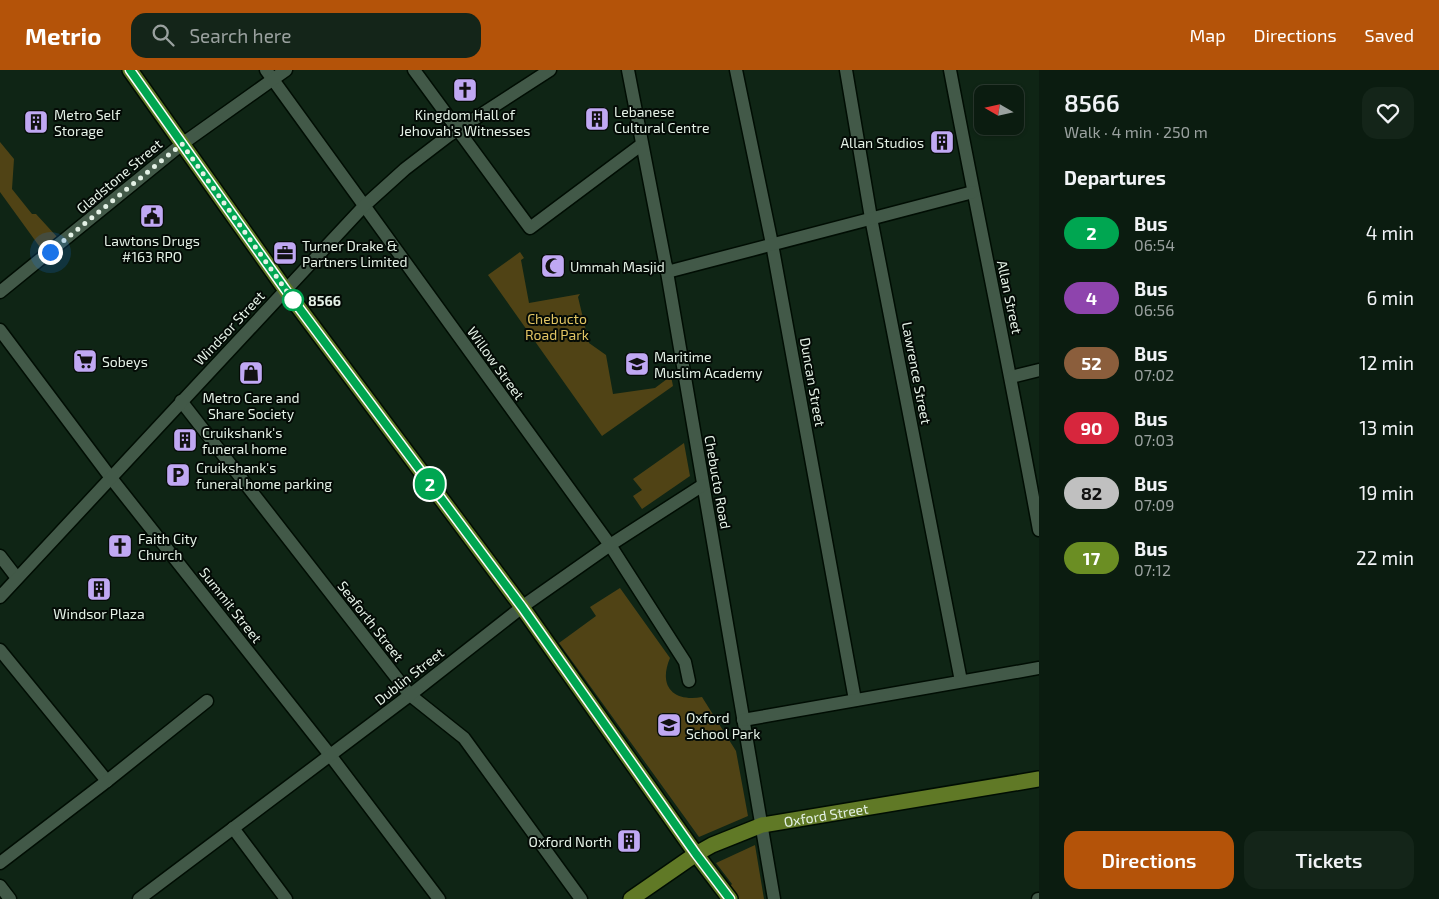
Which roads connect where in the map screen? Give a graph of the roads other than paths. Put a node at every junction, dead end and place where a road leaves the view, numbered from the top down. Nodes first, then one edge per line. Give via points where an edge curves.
1 (130, 70) edge
2 (286, 70) edge
3 (414, 70) edge
4 (550, 70) edge
5 (628, 70) edge
6 (736, 70) edge
7 (846, 70) edge
8 (950, 70) edge
9 (269, 75) edge
10 (458, 129) junction
11 (182, 144) junction
12 (642, 145) junction
13 (973, 192) junction
14 (364, 206) junction
15 (871, 218) junction
16 (772, 244) junction
17 (667, 272) junction
18 (285, 289) junction
19 (0, 292) edge
20 (0, 330) edge
21 (1039, 370) edge
22 (1011, 377) junction
23 (181, 402) junction
24 (111, 478) junction
25 (703, 485) junction
26 (1039, 530) edge
27 (610, 545) junction
28 (0, 556) edge
29 (17, 578) junction
30 (0, 597) edge
31 (522, 607) junction
32 (0, 650) edge
33 (1039, 668) edge
34 (689, 681) dead end
35 (961, 681) junction
36 (410, 695) junction
37 (855, 700) junction
38 (207, 701) dead end
39 (743, 720) junction
40 (330, 754) junction
41 (1039, 779) edge
42 (107, 781) junction
43 (762, 825) junction
44 (233, 828) junction
45 (696, 854) junction
46 (0, 863) edge
47 (0, 886) edge
48 (10, 899) edge
49 (141, 899) edge
50 (286, 899) edge
51 (439, 899) edge
52 (581, 899) edge
53 (631, 899) edge
54 (730, 899) edge
55 (774, 899) edge

1 - 11 main road
2 - 9 street, Gladstone Street
3 - 10 street
4 - 10 street, Windsor Street
5 - 12 street, Chebucto Road
6 - 16 street, Duncan Street
7 - 15 street, Lawrence Street
8 - 13 street, Allan Street
9 - 11 street, Gladstone Street
9 - 14 street, Willow Street
10 - 12 street via 530,228
10 - 14 street, Windsor Street via 405,169
11 - 18 main road
11 - 19 street, Gladstone Street
12 - 17 street, Chebucto Road
13 - 15 street
13 - 22 street, Allan Street
14 - 18 street, Windsor Street
14 - 27 street, Willow Street
15 - 16 street
15 - 35 street, Lawrence Street
16 - 17 street
16 - 37 street, Duncan Street
17 - 25 street, Chebucto Road
18 - 23 street, Windsor Street
18 - 31 main road
20 - 24 street, Summit Street
21 - 22 street
22 - 26 street, Allan Street
23 - 24 street, Windsor Street
23 - 36 street, Seaforth Street
24 - 29 street, Windsor Street
24 - 40 street, Summit Street
25 - 27 street, Dublin Street
25 - 39 street, Chebucto Road
27 - 31 street, Dublin Street
27 - 34 street, Willow Street via 685,662
28 - 29 street
29 - 30 street, Windsor Street
31 - 36 street, Dublin Street
31 - 45 main road
32 - 42 street
33 - 35 street
35 - 37 street
36 - 40 street, Dublin Street
36 - 52 street, Seaforth Street via 464,738
37 - 39 street
38 - 42 street
39 - 43 street, Chebucto Road
40 - 44 street, Dublin Street
40 - 51 street, Summit Street
41 - 43 main road, Oxford Street
42 - 46 street
43 - 45 main road, Oxford Street
43 - 55 street, Chebucto Road
44 - 49 street, Dublin Street
44 - 50 street
45 - 53 main road, Oxford Street
45 - 54 main road
47 - 48 street

